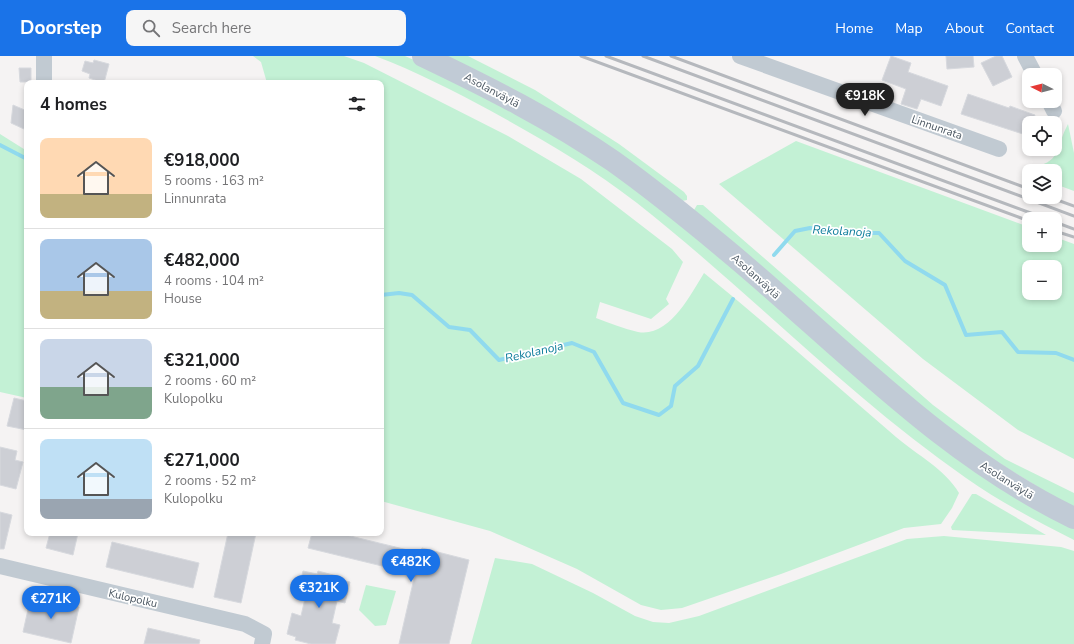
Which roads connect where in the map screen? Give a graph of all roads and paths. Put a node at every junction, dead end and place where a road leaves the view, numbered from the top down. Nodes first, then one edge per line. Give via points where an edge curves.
1 (44, 56) edge
2 (422, 56) edge
3 (740, 56) edge
4 (1025, 56) edge
5 (1031, 68) edge
6 (44, 80) edge
7 (999, 149) dead end
8 (1074, 518) edge
9 (0, 566) edge
10 (263, 639) edge

1 - 6 street
2 - 8 main road, Asolanväylä via 476,81 538,115 612,161 726,249 843,353 964,453 1009,483
3 - 7 street, Linnunrata
4 - 5 street
9 - 10 street, Kulopolku via 245,624

